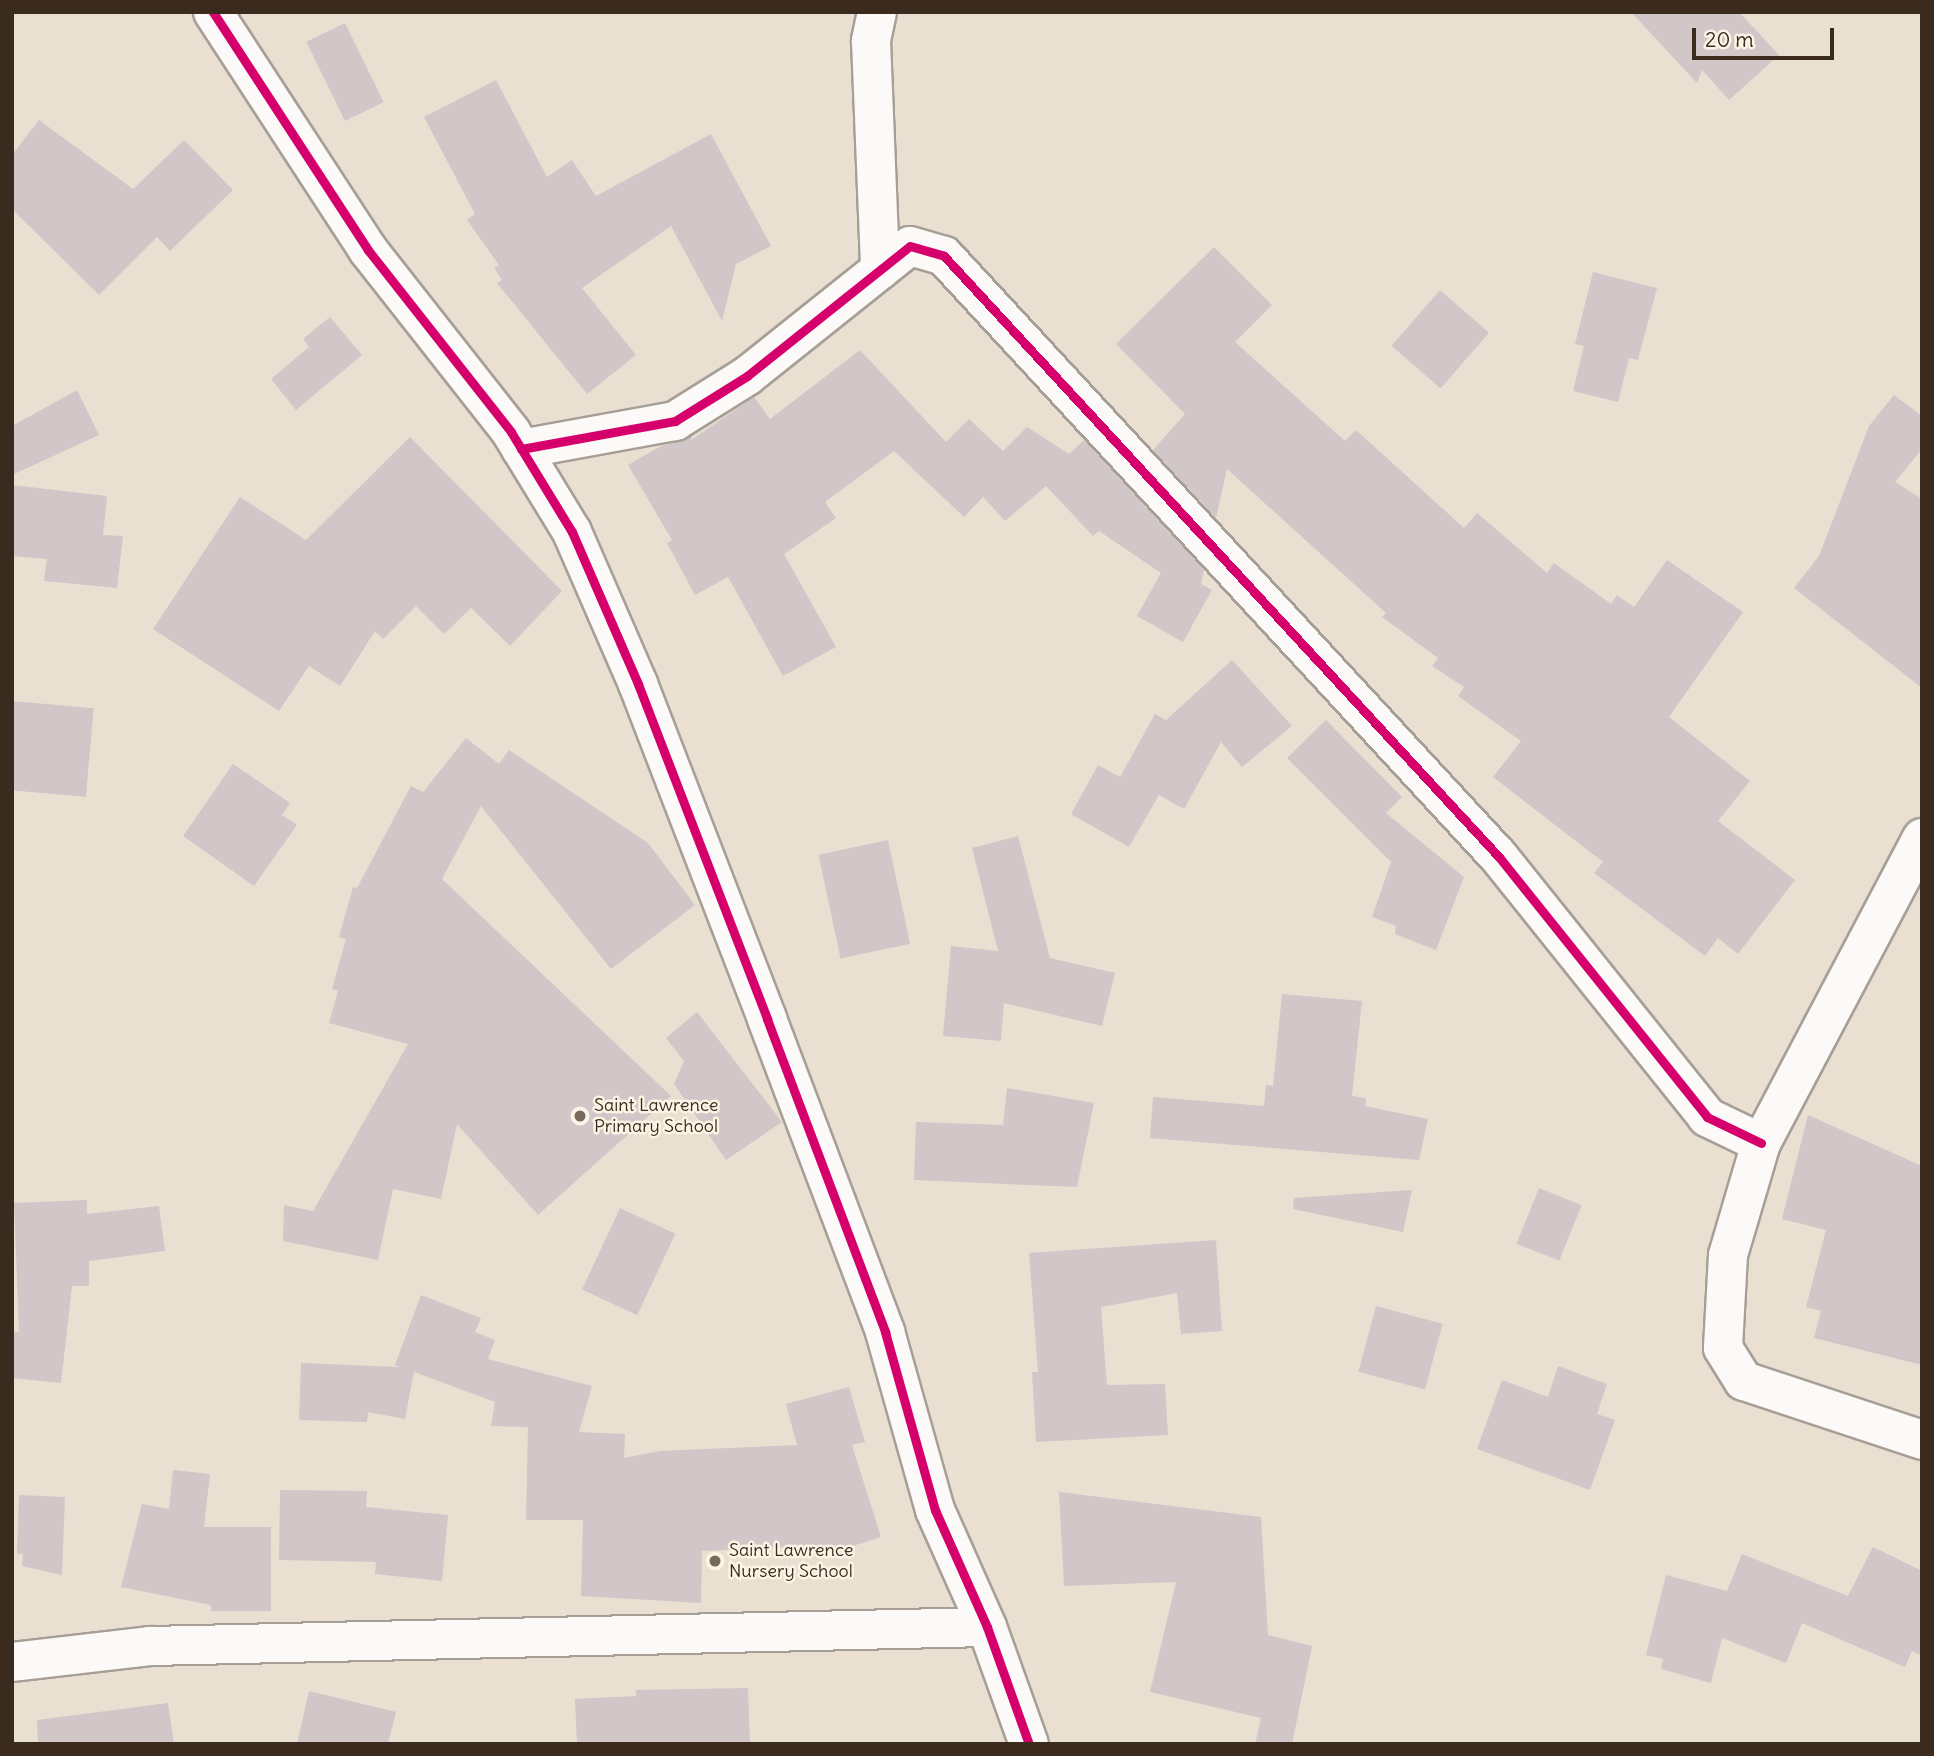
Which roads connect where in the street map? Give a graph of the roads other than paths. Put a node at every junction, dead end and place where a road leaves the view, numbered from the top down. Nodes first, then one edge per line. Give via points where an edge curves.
1 (213, 12) edge
2 (877, 12) edge
3 (880, 270) junction
4 (521, 449) junction
5 (1922, 838) edge
6 (1762, 1143) junction
7 (1922, 1440) edge
8 (987, 1628) junction
9 (12, 1662) edge
10 (1029, 1744) edge

1 - 4 street via 368,250
2 - 3 street via 871,41
3 - 4 street via 747,376 675,421
3 - 6 street via 910,246 944,256 967,276 1499,857 1707,1117
4 - 8 street via 572,532 638,684 885,1332 935,1510
5 - 6 street
6 - 7 street via 1728,1255 1723,1348 1744,1381
8 - 9 street via 150,1646
8 - 10 street

